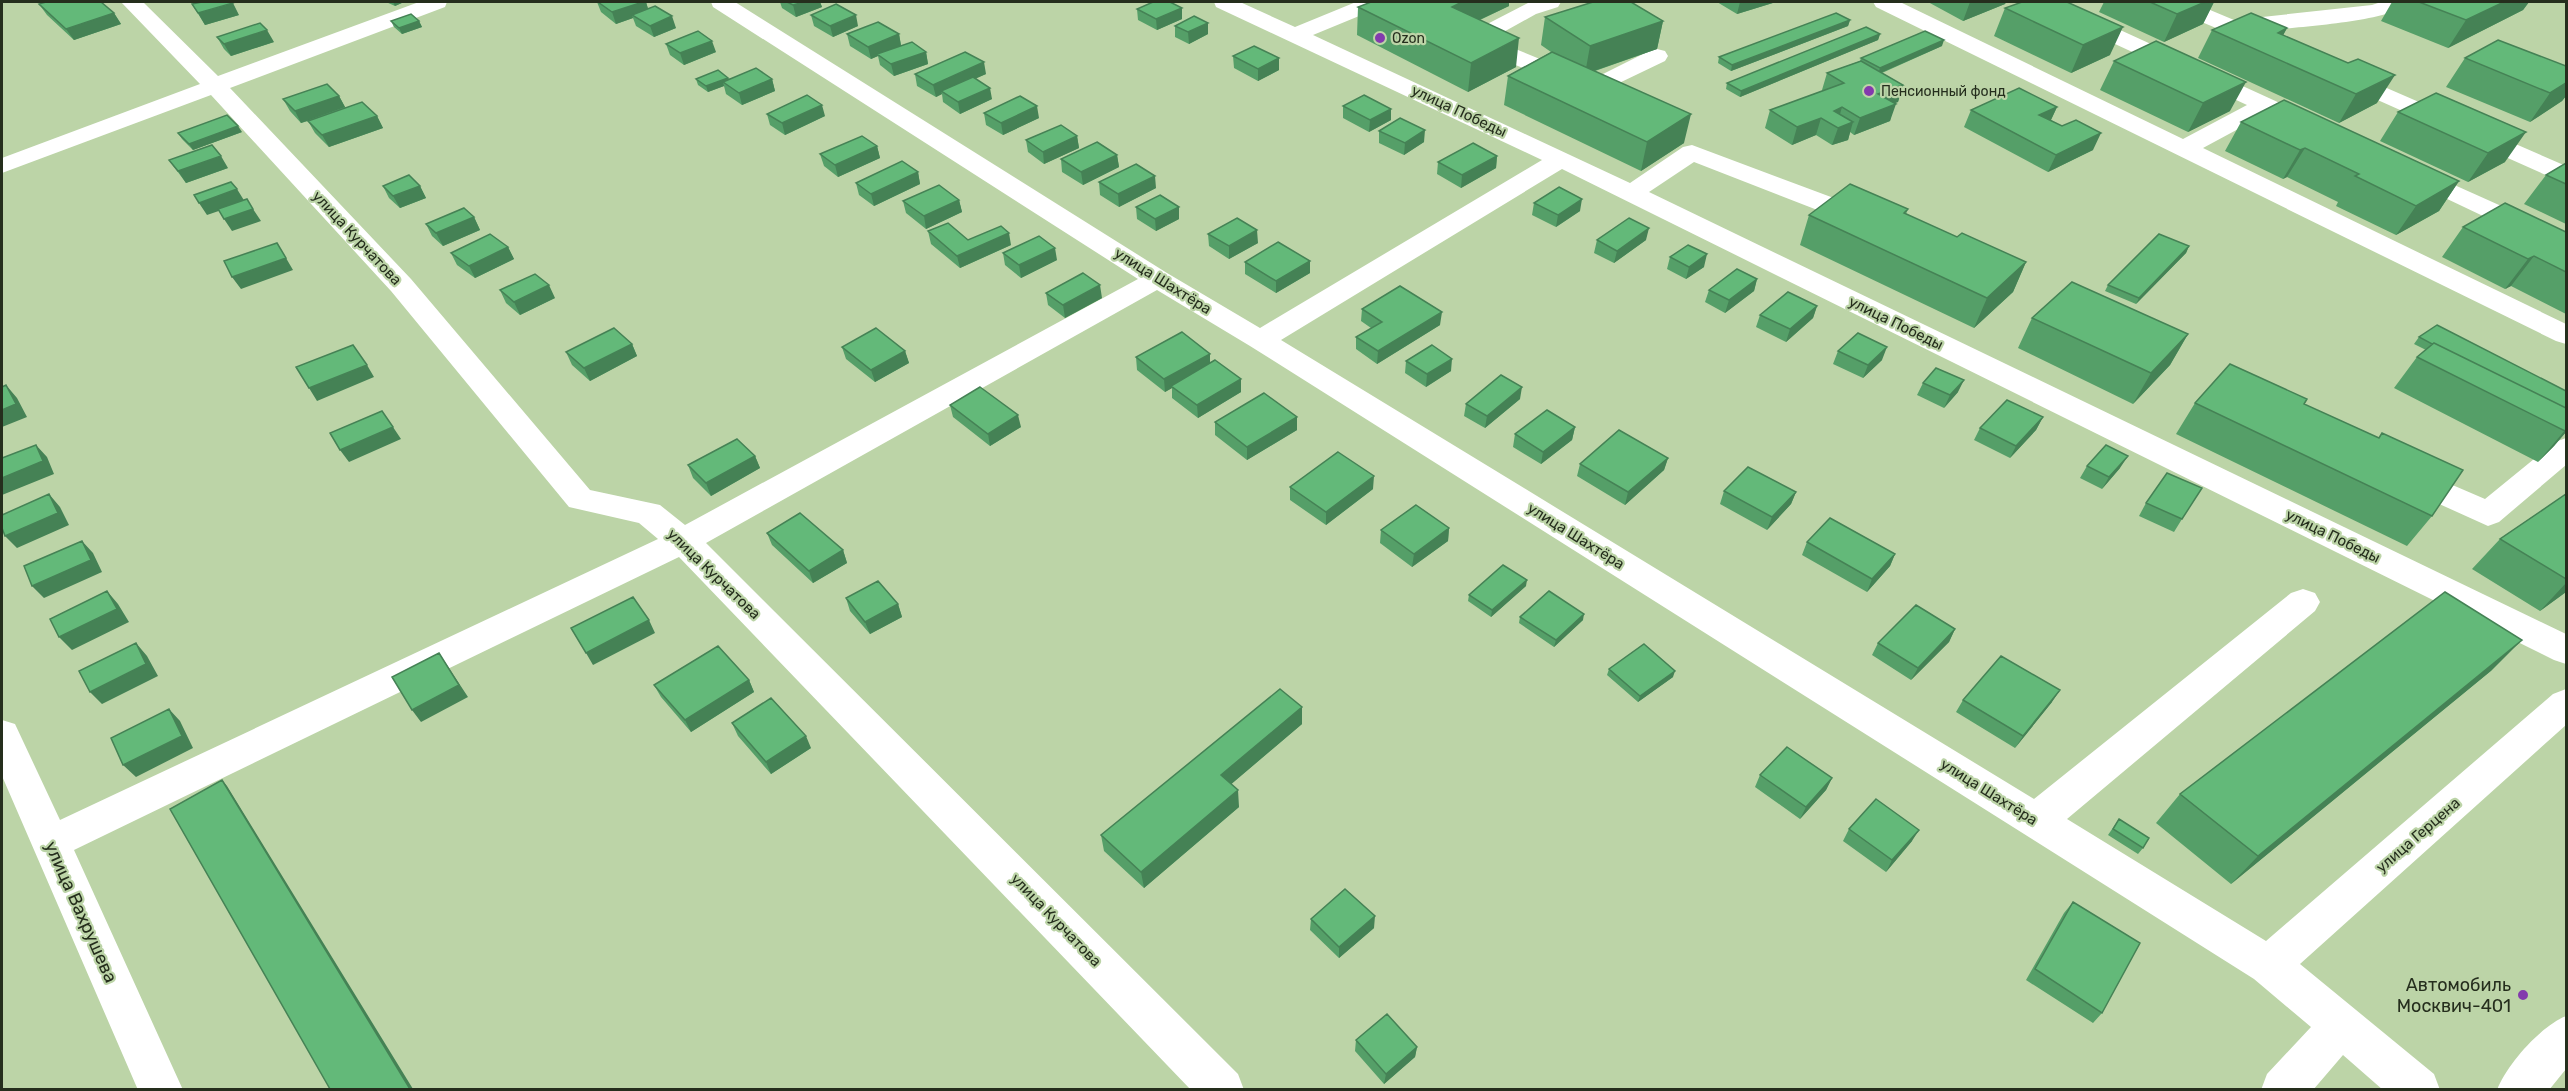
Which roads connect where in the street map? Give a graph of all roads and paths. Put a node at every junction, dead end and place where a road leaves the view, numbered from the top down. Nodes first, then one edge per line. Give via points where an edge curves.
1 (131, 2) edge
2 (437, 2) edge
3 (721, 2) edge
4 (1224, 2) edge
5 (1373, 2) edge
6 (1550, 2) edge
7 (1884, 2) edge
8 (2043, 2) edge
9 (2174, 2) edge
10 (2398, 2) edge
11 (2232, 27) junction
12 (1297, 34) junction
13 (2286, 51) edge
14 (1657, 56) edge
15 (2319, 65) edge
16 (213, 84) junction
17 (2266, 105) junction
18 (2331, 135) edge
19 (2184, 148) junction
20 (1562, 159) junction
21 (2395, 165) edge
22 (2, 166) edge
23 (2566, 175) edge
24 (1631, 193) junction
25 (1887, 228) edge
26 (2566, 245) edge
27 (1157, 279) junction
28 (2566, 335) edge
29 (1260, 340) junction
30 (2560, 440) edge
31 (2382, 465) edge
32 (683, 541) junction
33 (2303, 602) dead end
34 (2566, 650) edge
35 (2566, 704) edge
36 (2, 735) edge
37 (2036, 821) junction
38 (50, 843) junction
39 (2269, 965) junction
40 (2341, 1026) junction
41 (2566, 1037) edge
42 (161, 1089) edge
43 (1222, 1089) edge
44 (2283, 1089) edge
45 (2418, 1089) edge
46 (2519, 1089) edge

1 - 16 street, улица Курчатова
2 - 16 street
3 - 27 street, улица Шахтёра
4 - 12 street, улица Победы
5 - 12 street
6 - 14 street via 1528,9 1474,40 1592,89
7 - 19 street
8 - 17 street
9 - 11 street
10 - 11 street via 2376,11
11 - 13 street
12 - 20 street, улица Победы
15 - 23 street
16 - 22 street
16 - 32 street, улица Курчатова via 401,285 580,500 649,513
17 - 18 street
17 - 19 street
19 - 28 street
20 - 24 street, улица Победы
20 - 29 street
21 - 26 street
24 - 25 street via 1692,152
24 - 34 street, улица Победы
27 - 29 street, улица Шахтёра
27 - 32 street
29 - 37 street, улица Шахтёра
30 - 31 street via 2488,514
32 - 38 street
32 - 43 street, улица Курчатова
33 - 37 street
35 - 39 street, улица Герцена
36 - 38 street, улица Вахрушева
37 - 39 street, улица Шахтёра
38 - 42 street, улица Вахрушева
39 - 40 street, улица Шахтёра
40 - 44 street
40 - 45 street, улица Шахтёра
41 - 46 street

